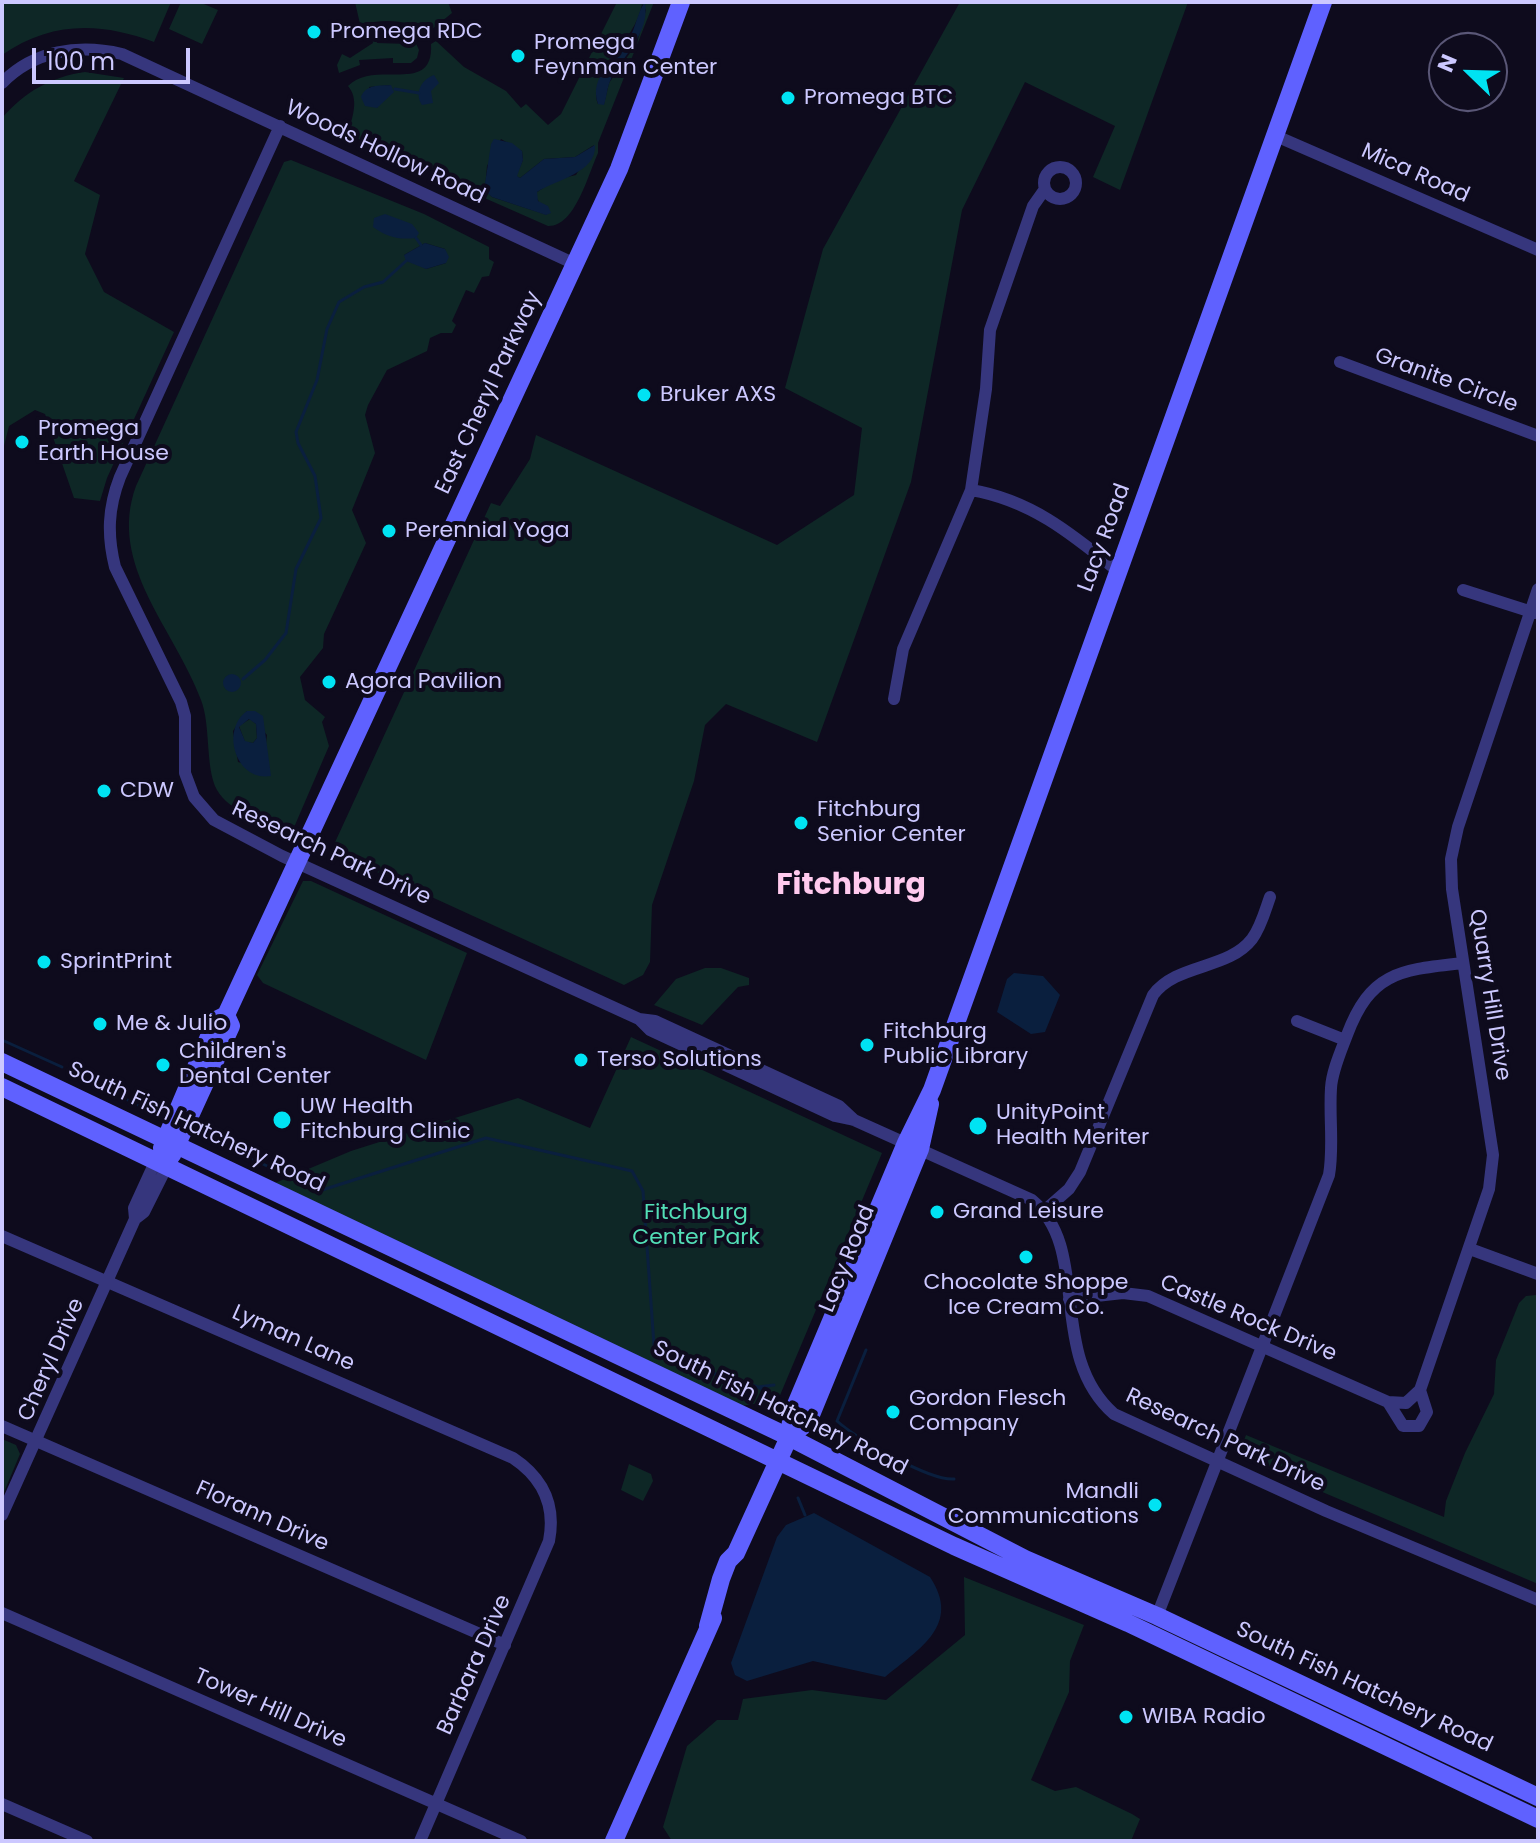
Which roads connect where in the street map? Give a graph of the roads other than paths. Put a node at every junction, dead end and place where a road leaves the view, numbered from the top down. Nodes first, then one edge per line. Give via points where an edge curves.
1 (681, 2) edge
2 (1323, 2) edge
3 (2, 83) edge
4 (280, 126) junction
5 (1276, 136) junction
6 (1045, 189) dead end
7 (1538, 250) edge
8 (575, 264) junction
9 (1340, 362) dead end
10 (1538, 436) edge
11 (971, 490) junction
12 (1119, 572) junction
13 (1538, 589) edge
14 (1463, 590) dead end
15 (1534, 613) edge
16 (894, 699) dead end
17 (296, 862) junction
18 (1270, 897) dead end
19 (1463, 963) junction
20 (1297, 1021) dead end
21 (1345, 1040) junction
22 (2, 1062) edge
23 (2, 1087) edge
24 (172, 1143) junction
25 (913, 1146) junction
26 (162, 1163) junction
27 (1044, 1211) junction
28 (2, 1236) edge
29 (1470, 1249) junction
30 (1538, 1274) edge
31 (109, 1279) junction
32 (1069, 1299) junction
33 (1263, 1347) junction
34 (1420, 1390) junction
35 (1388, 1402) junction
36 (1406, 1403) joint
37 (2, 1426) edge
38 (789, 1437) junction
39 (38, 1441) junction
40 (779, 1461) junction
41 (1218, 1462) junction
42 (549, 1501) joint
43 (2, 1515) edge
44 (1538, 1600) edge
45 (2, 1613) edge
46 (1157, 1616) junction
47 (505, 1645) junction
48 (1538, 1797) edge
49 (2, 1804) edge
50 (436, 1804) junction
51 (1538, 1819) edge
52 (87, 1841) edge
53 (420, 1841) edge
54 (521, 1841) edge
55 (614, 1841) edge

1 - 8 main road, East Cheryl Parkway via 619,169
2 - 5 main road, Lacy Road
3 - 4 street, Woods Hollow Road via 13,71 56,52 99,48 146,63
4 - 8 street, Woods Hollow Road
4 - 17 street, Research Park Drive via 120,477 108,525 115,567 181,702 185,773 194,797 214,820
5 - 7 street, Mica Road
5 - 12 main road, Lacy Road
6 - 11 street via 1033,206 990,330
8 - 17 main road, East Cheryl Parkway
9 - 10 street, Granite Circle
11 - 12 street via 1028,505
11 - 16 street via 903,649
12 - 25 main road, Lacy Road via 958,1008
13 - 15 street, Quarry Hill Drive
14 - 15 street
15 - 19 street, Quarry Hill Drive via 1462,813 1451,859
17 - 24 main road, East Cheryl Parkway via 226,1015 216,1020
17 - 25 street, Research Park Drive via 771,1074
18 - 27 street via 1248,944 1161,985 1153,995 1080,1172
19 - 21 street via 1390,975 1361,1003
19 - 29 street, Quarry Hill Drive via 1493,1155 1489,1189
20 - 21 street
21 - 33 street via 1331,1088 1329,1175
22 - 24 main road, South Fish Hatchery Road
23 - 26 main road, South Fish Hatchery Road
24 - 26 main road, East Cheryl Parkway
24 - 38 main road, South Fish Hatchery Road
25 - 27 street, Research Park Drive via 1021,1194
25 - 38 main road, Lacy Road via 808,1422
26 - 31 street, Cheryl Drive
26 - 40 main road, South Fish Hatchery Road
27 - 32 street, Research Park Drive via 1059,1242
28 - 31 street, Lyman Lane
29 - 30 street
29 - 34 street, Quarry Hill Drive
31 - 39 street, Cheryl Drive
31 - 42 street, Lyman Lane via 513,1458 537,1479
32 - 33 street, Castle Rock Drive via 1148,1296
32 - 41 street, Research Park Drive via 1077,1357 1100,1401 1130,1424
33 - 35 street, Castle Rock Drive
33 - 41 street
34 - 35 street via 1427,1412 1419,1426 1403,1426
34 - 36 street, Quarry Hill Drive
35 - 36 street, Castle Rock Drive
37 - 39 street, Florann Drive
38 - 40 main road, Lacy Road
38 - 46 main road, South Fish Hatchery Road via 1025,1559
39 - 43 street, Cheryl Drive
39 - 47 street, Florann Drive
40 - 51 main road, South Fish Hatchery Road
40 - 55 main road, Lacy Road via 736,1553 731,1582
41 - 44 street, Research Park Drive
41 - 46 street
42 - 47 street, Barbara Drive via 549,1541
45 - 50 street, Tower Hill Drive
46 - 48 main road, South Fish Hatchery Road
47 - 50 street, Barbara Drive
49 - 52 street
50 - 53 street, Barbara Drive
50 - 54 street, Tower Hill Drive

